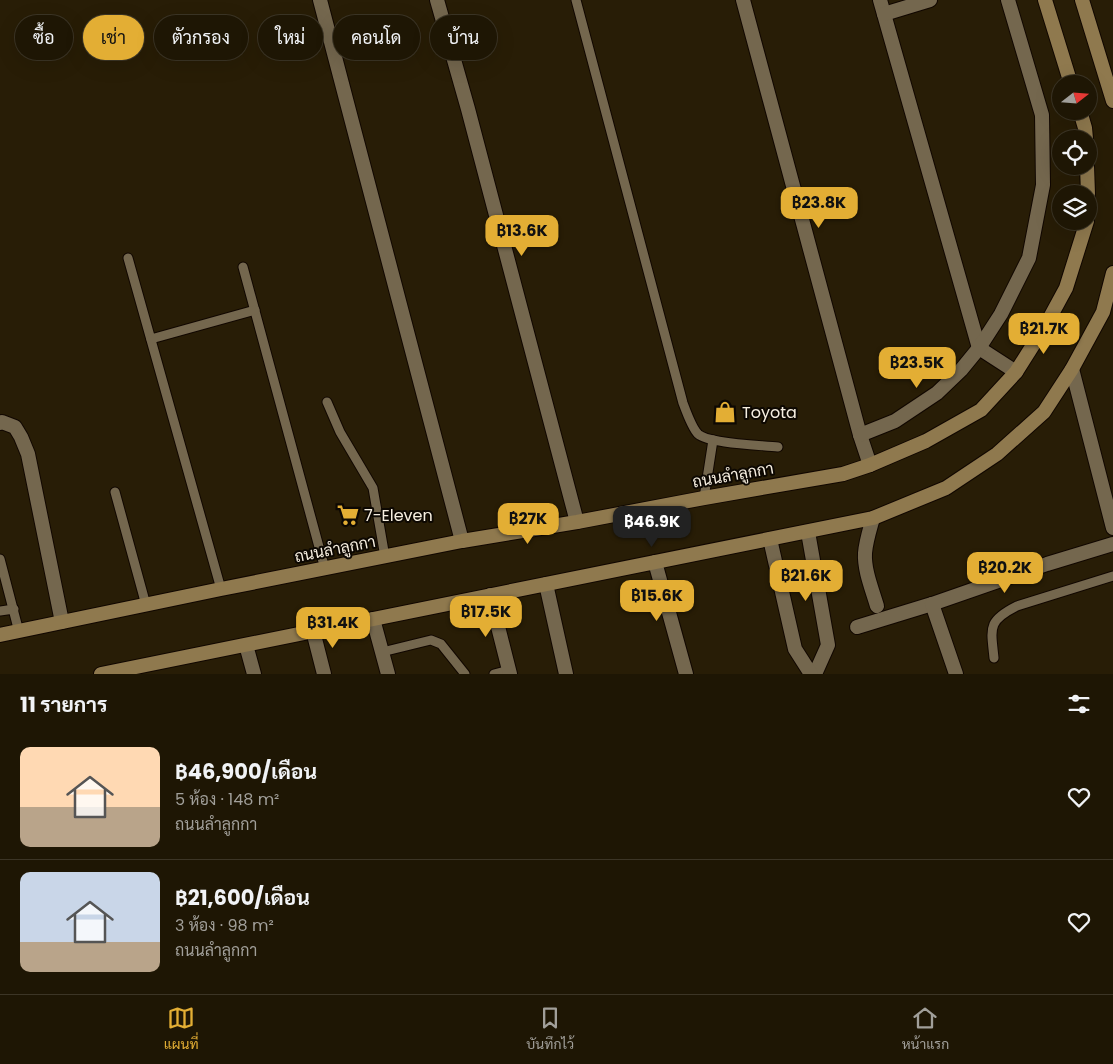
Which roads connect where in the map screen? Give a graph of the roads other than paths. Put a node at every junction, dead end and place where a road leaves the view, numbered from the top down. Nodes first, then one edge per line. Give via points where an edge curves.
1 (320, 0) edge
2 (437, 0) edge
3 (576, 0) edge
4 (742, 0) edge
5 (880, 0) edge
6 (930, 0) edge
7 (1008, 0) edge
8 (1046, 0) edge
9 (1082, 0) edge
10 (884, 14) junction
11 (1068, 75) edge
12 (1113, 101) edge
13 (1084, 230) edge
14 (128, 258) dead end
15 (243, 267) dead end
16 (1113, 274) edge
17 (255, 310) junction
18 (151, 339) junction
19 (979, 348) junction
20 (1072, 369) junction
21 (1016, 372) junction
22 (327, 402) dead end
23 (0, 423) edge
24 (860, 435) junction
25 (713, 440) junction
26 (778, 447) dead end
27 (870, 465) junction
28 (115, 492) dead end
29 (704, 498) junction
30 (873, 518) junction
31 (577, 522) junction
32 (1113, 528) edge
33 (808, 532) junction
34 (770, 539) junction
35 (462, 541) junction
36 (1113, 544) edge
37 (385, 557) junction
38 (0, 559) edge
39 (656, 562) junction
40 (325, 569) junction
41 (1113, 576) edge
42 (546, 584) junction
43 (221, 589) junction
44 (490, 596) junction
45 (932, 604) junction
46 (146, 606) junction
47 (877, 606) dead end
48 (14, 609) junction
49 (0, 611) edge
50 (373, 619) junction
51 (62, 622) junction
52 (857, 627) dead end
53 (313, 631) junction
54 (19, 632) junction
55 (0, 635) edge
56 (246, 645) junction
57 (382, 652) junction
58 (994, 658) dead end
59 (510, 672) edge
60 (101, 674) edge
61 (254, 674) edge
62 (324, 674) edge
63 (388, 674) edge
64 (465, 674) edge
65 (494, 674) edge
66 (566, 674) edge
67 (686, 674) edge
68 (811, 674) edge
69 (815, 674) edge
70 (956, 674) edge

1 - 35 street
2 - 31 street
3 - 25 lane via 683,403 698,434
4 - 24 street
5 - 10 street
6 - 10 street
7 - 19 street via 1042,115 1043,185 1030,258
8 - 11 main road
9 - 12 main road
10 - 19 street
13 - 21 main road, ถนนลำลูกกา via 1066,288
14 - 18 lane
15 - 17 lane
16 - 20 main road via 1103,312
17 - 18 lane
17 - 40 lane
18 - 43 lane
19 - 21 street
19 - 24 street via 937,393 895,421
20 - 30 main road via 1044,412 997,454 946,488
20 - 32 street
21 - 27 main road, ถนนลำลูกกา via 981,410 926,441
22 - 37 lane via 340,432 373,488
23 - 51 street via 15,427 28,454
24 - 27 street
25 - 26 lane
25 - 29 lane
27 - 29 main road, ถนนลำลูกกา via 843,474
28 - 46 lane
29 - 31 main road, ถนนลำลูกกา
30 - 33 main road
30 - 47 street via 865,563
31 - 35 main road, ถนนลำลูกกา
33 - 34 main road
33 - 69 street via 828,645
34 - 39 main road
34 - 68 street via 795,648
35 - 37 main road, ถนนลำลูกกา
36 - 45 street
37 - 40 main road, ถนนลำลูกกา
38 - 48 lane
39 - 42 main road
39 - 67 street
40 - 43 main road, ถนนลำลูกกา
41 - 58 lane via 1005,612 992,629
42 - 44 main road
42 - 66 street
43 - 46 main road, ถนนลำลูกกา
44 - 50 main road
44 - 59 street
45 - 52 street
45 - 70 street
46 - 51 main road, ถนนลำลูกกา
48 - 49 lane
48 - 54 lane
50 - 53 main road
50 - 57 street
51 - 54 main road, ถนนลำลูกกา
53 - 56 main road
53 - 62 street
54 - 55 main road, ถนนลำลูกกา
56 - 60 main road
56 - 61 street
57 - 63 street
57 - 64 lane via 431,640 441,644
59 - 65 lane

